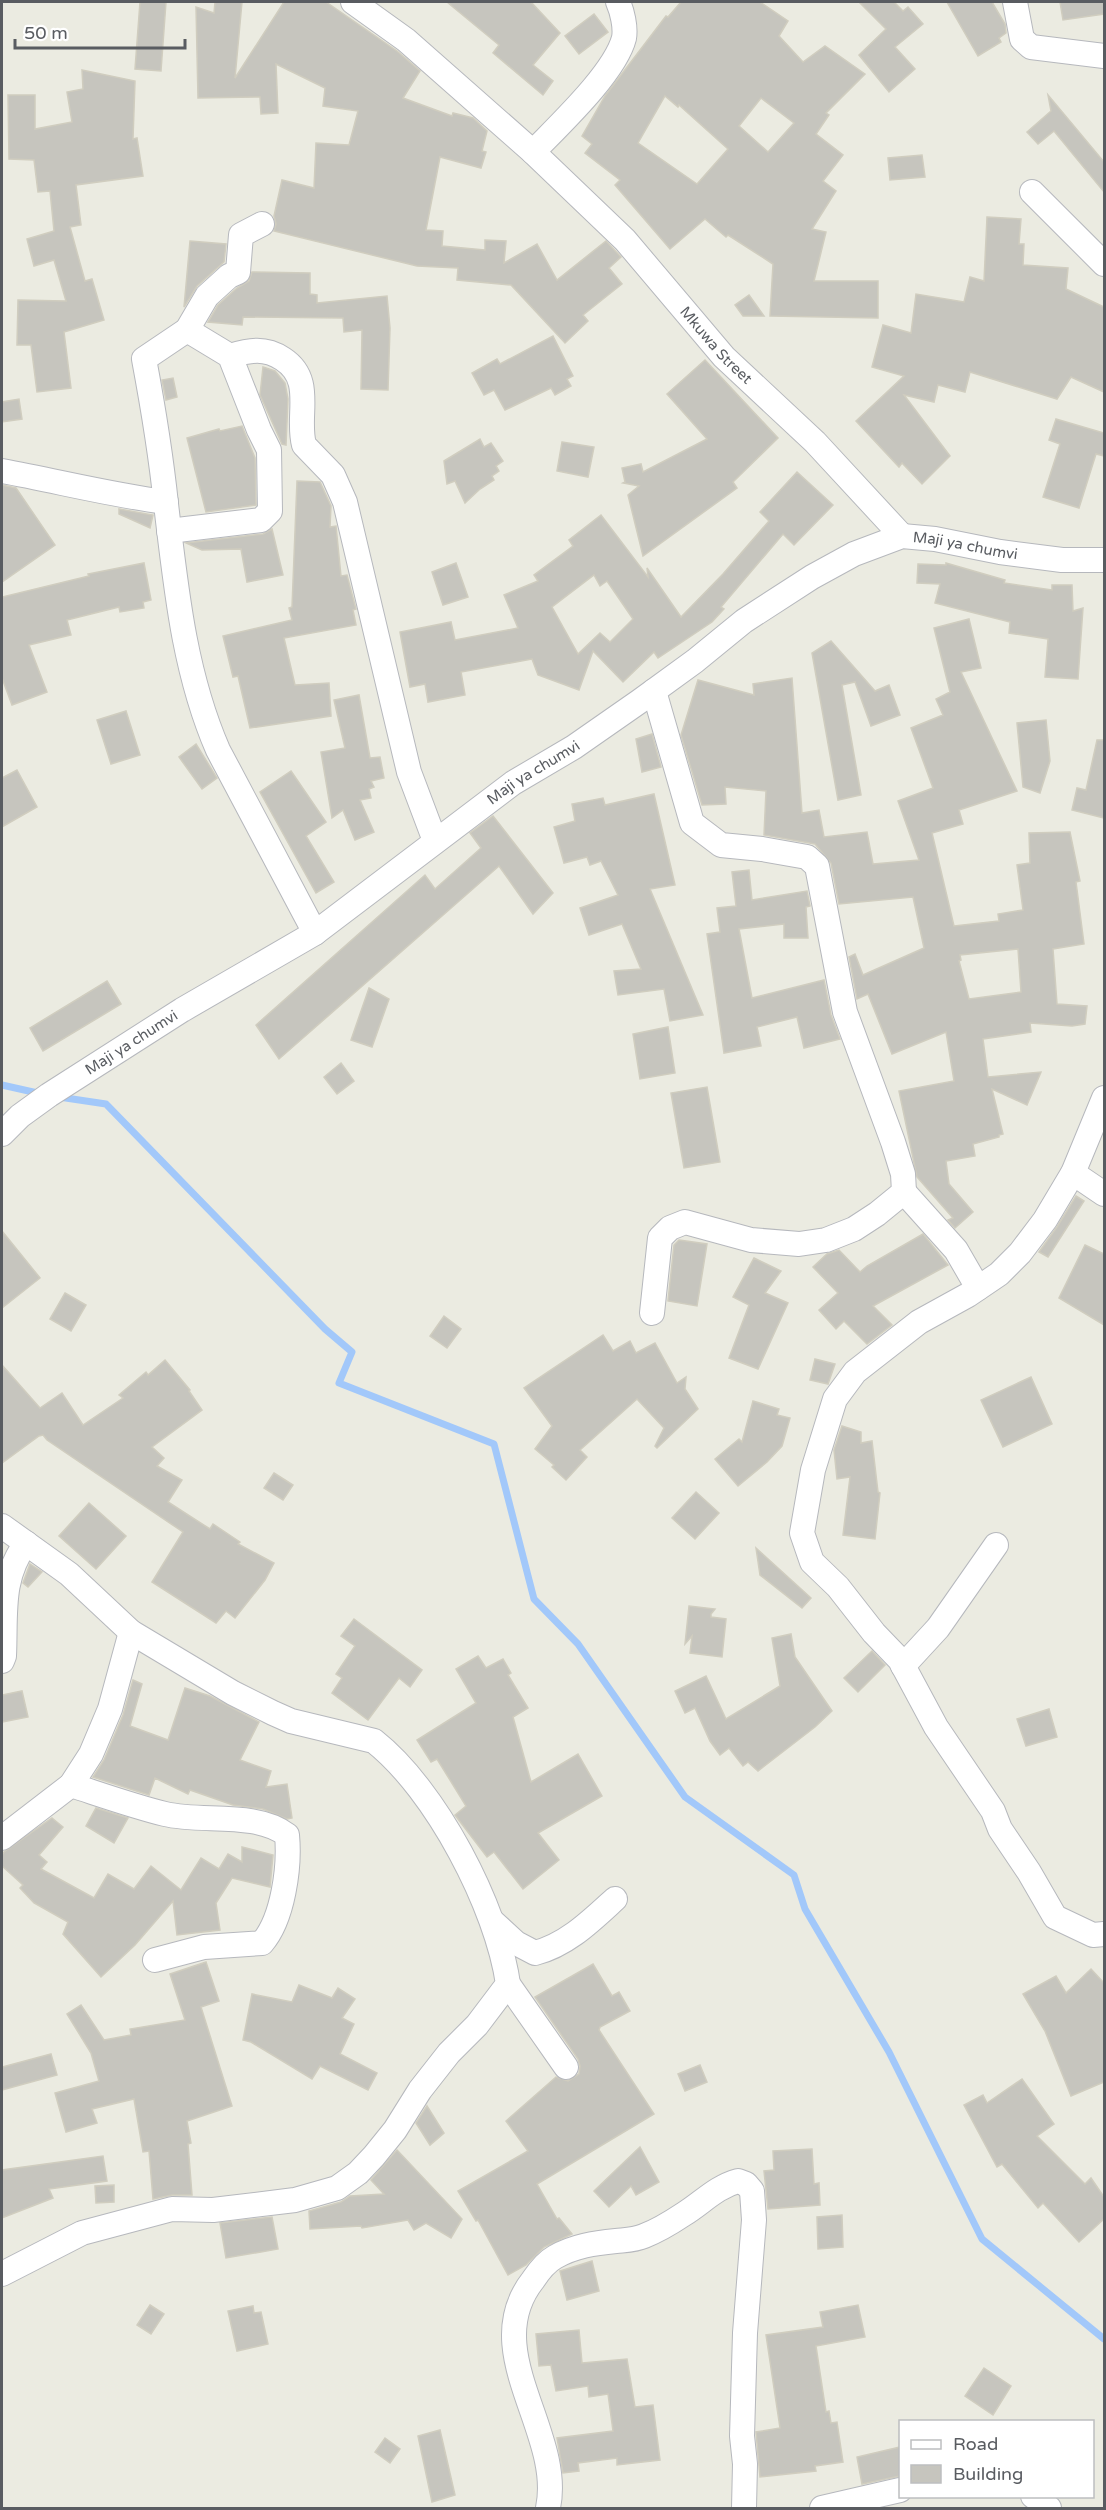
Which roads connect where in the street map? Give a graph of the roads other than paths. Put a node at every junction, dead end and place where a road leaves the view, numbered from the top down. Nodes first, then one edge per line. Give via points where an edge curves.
1 (353, 2) edge
2 (618, 2) edge
3 (1015, 2) edge
4 (1104, 56) edge
5 (533, 152) junction
6 (1032, 192) dead end
7 (262, 224) dead end
8 (1104, 264) edge
9 (188, 330) junction
10 (230, 356) junction
11 (2, 471) edge
12 (166, 502) junction
13 (169, 531) junction
14 (902, 536) junction
15 (1104, 560) edge
16 (654, 691) junction
17 (435, 841) junction
18 (315, 933) junction
19 (1104, 1098) edge
20 (2, 1134) edge
21 (1073, 1173) junction
22 (904, 1192) junction
23 (1104, 1194) edge
24 (978, 1288) junction
25 (652, 1313) dead end
26 (2, 1526) edge
27 (26, 1543) junction
28 (996, 1545) dead end
29 (131, 1632) junction
30 (2, 1661) edge
31 (903, 1666) junction
32 (71, 1785) junction
33 (2, 1838) edge
34 (615, 1899) dead end
35 (492, 1921) junction
36 (1104, 1934) edge
37 (155, 1960) dead end
38 (508, 1984) junction
39 (566, 2067) dead end
40 (2, 2274) edge
41 (899, 2490) edge
42 (1036, 2498) edge
43 (548, 2508) edge
44 (744, 2508) edge
45 (822, 2508) edge
46 (1050, 2508) edge

1 - 5 street, Mkuwa Street via 406,40
2 - 5 street via 624,35 619,52 585,98
3 - 4 street via 1022,39 1031,47
5 - 14 street, Mkuwa Street via 625,240 724,357 815,442
6 - 8 street
7 - 9 street via 241,235 238,272 207,296
9 - 10 street
9 - 12 street via 144,359
10 - 13 street via 269,450 270,511 261,520
10 - 17 street via 267,351 288,362 301,380 304,445 333,475 345,502 409,772
11 - 12 street
12 - 13 street
13 - 18 street via 178,604 207,727
14 - 15 street, Maji ya chumvi via 1062,560
14 - 16 street, Maji ya chumvi via 854,554 812,577 744,621
16 - 17 street, Maji ya chumvi via 574,747 513,783
16 - 22 street via 692,823 721,845 807,856 817,866 844,1012 893,1142
17 - 18 street, Maji ya chumvi
18 - 20 street, Maji ya chumvi via 182,1010 49,1095
19 - 21 street
21 - 23 street
21 - 24 street via 1020,1253
22 - 24 street via 956,1250
22 - 25 street via 854,1229 826,1240 800,1244 751,1240 685,1222 670,1228 660,1238
24 - 31 street via 919,1322 855,1372 835,1399 813,1470 802,1533 812,1562 838,1587
26 - 27 street
27 - 29 street via 69,1574
27 - 30 street via 6,1583
28 - 31 street via 938,1628
29 - 32 street via 110,1709 91,1754
29 - 35 street via 273,1713 379,1744 430,1805
31 - 36 street via 1055,1917 1093,1935
32 - 33 street
32 - 37 street via 167,1815 239,1820 277,1827 287,1835 287,1874 271,1932 262,1943 204,1947
34 - 35 street via 573,1934 550,1949 535,1953 516,1943
35 - 38 street
38 - 39 street
38 - 40 street via 483,2018 448,2053 381,2147 358,2173 337,2188 296,2200 213,2210 172,2209 82,2233
41 - 45 street
42 - 46 street
43 - 44 street via 550,2483 544,2449 514,2343 518,2303 527,2287 554,2257 584,2245 643,2237 713,2192 738,2181 752,2191 754,2220 745,2333

